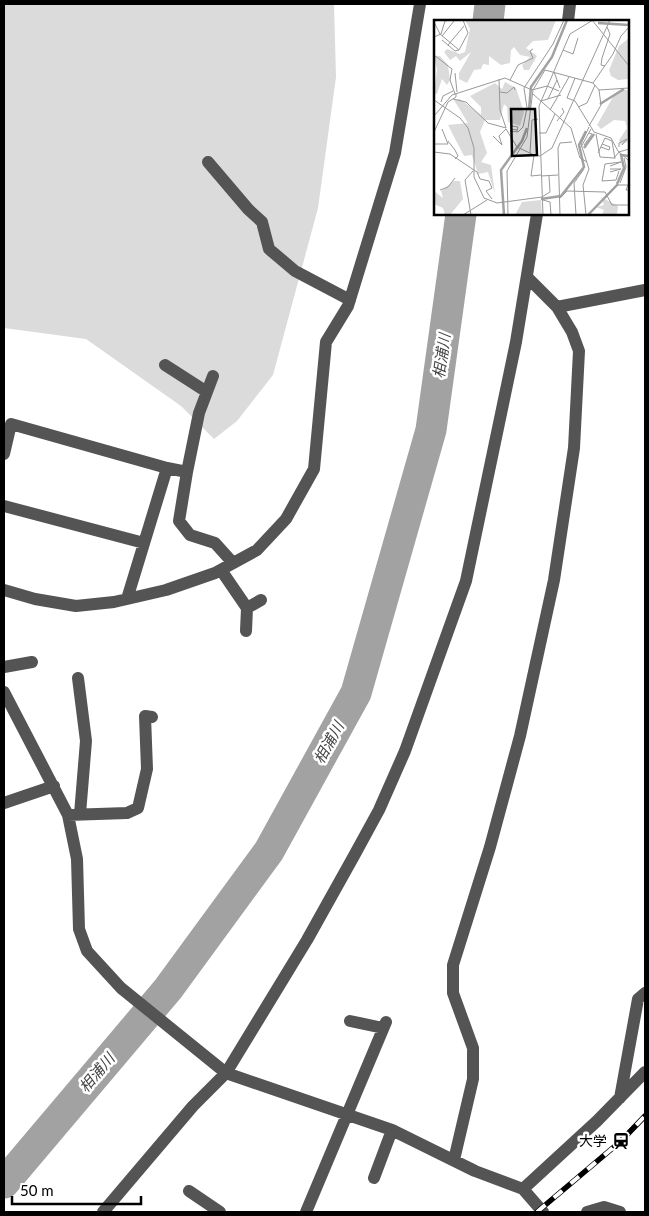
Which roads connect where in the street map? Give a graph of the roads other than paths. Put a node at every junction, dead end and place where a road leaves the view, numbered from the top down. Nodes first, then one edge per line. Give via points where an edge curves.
1 (420, 4) edge
2 (570, 4) edge
3 (568, 20) edge
4 (208, 162) dead end
5 (537, 215) edge
6 (527, 277) junction
7 (645, 290) edge
8 (350, 300) junction
9 (557, 308) junction
10 (166, 364) dead end
11 (213, 376) dead end
12 (207, 392) junction
13 (4, 454) edge
14 (167, 468) junction
15 (187, 472) junction
16 (4, 506) edge
17 (144, 544) junction
18 (227, 566) junction
19 (4, 590) edge
20 (127, 599) junction
21 (261, 600) dead end
22 (247, 608) junction
23 (246, 631) dead end
24 (32, 662) dead end
25 (4, 666) edge
26 (78, 678) dead end
27 (4, 692) edge
28 (152, 717) dead end
29 (54, 786) junction
30 (4, 803) edge
31 (74, 815) junction
32 (645, 993) edge
33 (350, 1021) dead end
34 (221, 1070) junction
35 (645, 1072) edge
36 (620, 1098) junction
37 (347, 1115) junction
38 (392, 1130) junction
39 (454, 1160) junction
40 (374, 1178) dead end
41 (523, 1189) junction
42 (189, 1191) dead end
43 (102, 1212) edge
44 (220, 1212) edge
45 (306, 1212) edge
46 (543, 1212) edge
47 (587, 1212) edge
48 (620, 1212) edge

1 - 8 street via 395,154
2 - 3 street
4 - 8 street via 262,222 269,250 295,271
5 - 6 street
6 - 9 street
6 - 34 street via 466,581 405,751 379,810 307,940
7 - 9 street
8 - 18 street via 326,342 314,469 286,519 257,550
9 - 39 street via 579,351 574,448 554,580 520,736 453,965 453,993 473,1048 473,1071
10 - 12 street
11 - 12 street
12 - 15 street via 198,413
13 - 14 street via 11,424
14 - 15 street
14 - 17 street
15 - 18 street via 179,521 190,535 215,543
16 - 17 street
17 - 20 street
18 - 20 street via 166,590
18 - 22 street
19 - 20 street via 76,606
21 - 22 street
22 - 23 street
24 - 25 street
26 - 31 street via 86,741
27 - 29 street
28 - 31 street via 144,716 147,769 138,808 127,813
29 - 30 street
29 - 31 street
31 - 34 street via 79,929 87,951 121,988
32 - 36 street via 638,999
33 - 37 street via 384,1025
34 - 37 street
34 - 43 street
35 - 36 street
36 - 41 street
37 - 38 street
37 - 45 street
38 - 39 street
38 - 40 street
39 - 41 street
41 - 46 street
42 - 44 street
47 - 48 street via 604,1207

